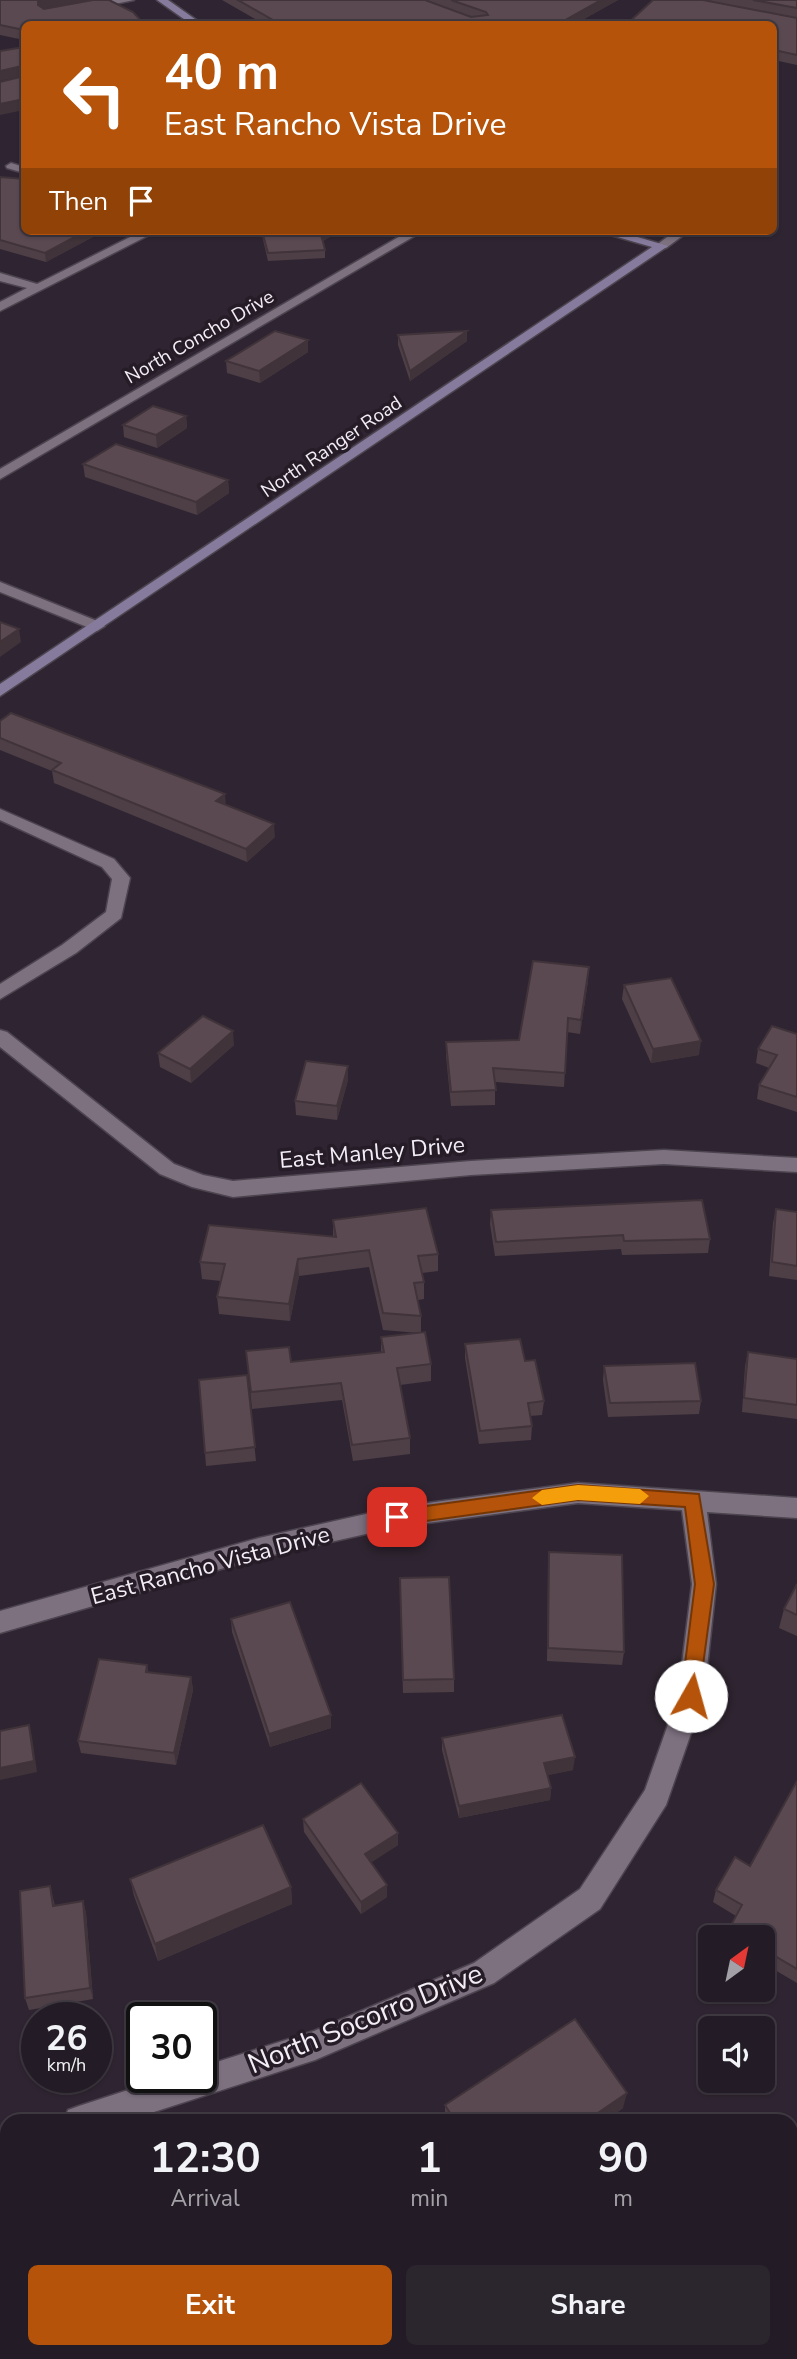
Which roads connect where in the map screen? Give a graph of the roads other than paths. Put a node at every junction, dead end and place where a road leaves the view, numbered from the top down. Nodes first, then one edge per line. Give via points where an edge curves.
1 (128, 0) edge
2 (162, 0) edge
3 (69, 10) edge
4 (193, 21) edge
5 (11, 166) dead end
6 (21, 169) edge
7 (142, 235) edge
8 (410, 235) edge
9 (619, 235) edge
10 (677, 235) edge
11 (662, 246) junction
12 (0, 277) edge
13 (36, 287) junction
14 (0, 307) edge
15 (0, 475) edge
16 (0, 587) edge
17 (97, 626) junction
18 (0, 691) edge
19 (0, 814) edge
20 (0, 993) edge
21 (0, 1037) edge
22 (797, 1165) edge
23 (693, 1499) junction
24 (797, 1508) edge
25 (0, 1622) edge
26 (101, 2114) edge

1 - 3 street
2 - 4 street
5 - 6 street
7 - 13 street
8 - 15 street, North Concho Drive
9 - 11 street
10 - 11 street, North Ranger Road
11 - 17 street, North Ranger Road
12 - 13 street
13 - 14 street
16 - 17 street
17 - 18 street, North Ranger Road
19 - 20 street via 108,863 121,878 115,914
21 - 22 street, East Manley Drive via 167,1170 233,1188 664,1157
23 - 24 street, East Rancho Vista Drive
23 - 25 street, East Rancho Vista Drive via 578,1493 397,1517 259,1548
23 - 26 street, North Socorro Drive via 704,1584 691,1696 656,1796 590,1899 485,1973 315,2045

